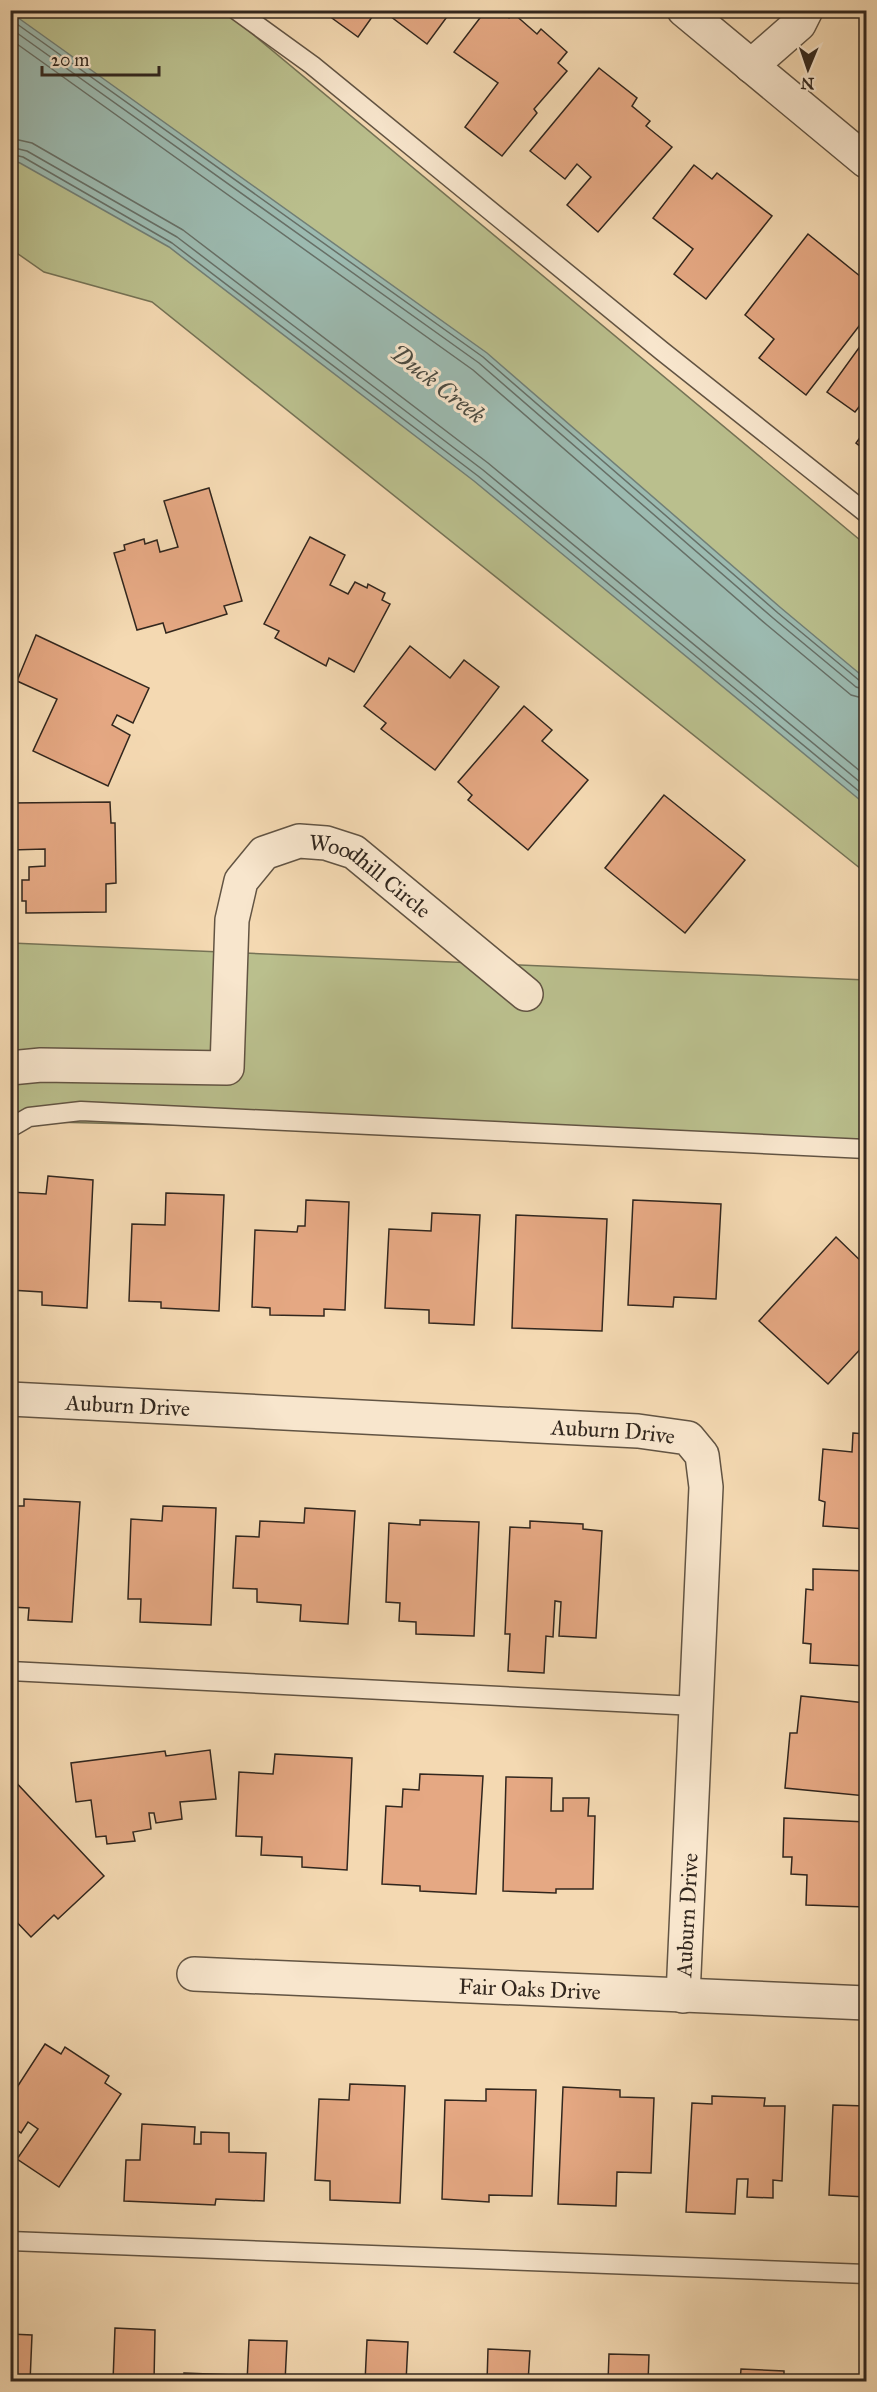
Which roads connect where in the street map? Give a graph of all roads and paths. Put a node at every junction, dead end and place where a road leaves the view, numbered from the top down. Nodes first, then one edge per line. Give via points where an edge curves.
1 (236, 10) edge
2 (684, 10) edge
3 (806, 10) edge
4 (751, 66) junction
5 (867, 161) edge
6 (867, 513) edge
7 (526, 994) dead end
8 (10, 1068) edge
9 (10, 1128) edge
10 (867, 1149) edge
11 (10, 1399) edge
12 (10, 1671) edge
13 (696, 1706) junction
14 (194, 1974) dead end
15 (683, 1996) junction
16 (867, 2003) edge
17 (10, 2241) edge
18 (867, 2274) edge

1 - 6 lane via 312,65
2 - 4 street
3 - 4 street via 799,24
4 - 5 street
7 - 8 street, Woodhill Circle via 354,852 326,843 299,841 264,853 241,881 232,920 227,1068
9 - 10 lane via 29,1118 81,1112
11 - 13 street, Auburn Drive via 638,1431 688,1438 702,1455 706,1486
12 - 13 lane
13 - 15 street, Auburn Drive
14 - 15 street, Fair Oaks Drive
15 - 16 street, Fair Oaks Drive
17 - 18 lane

